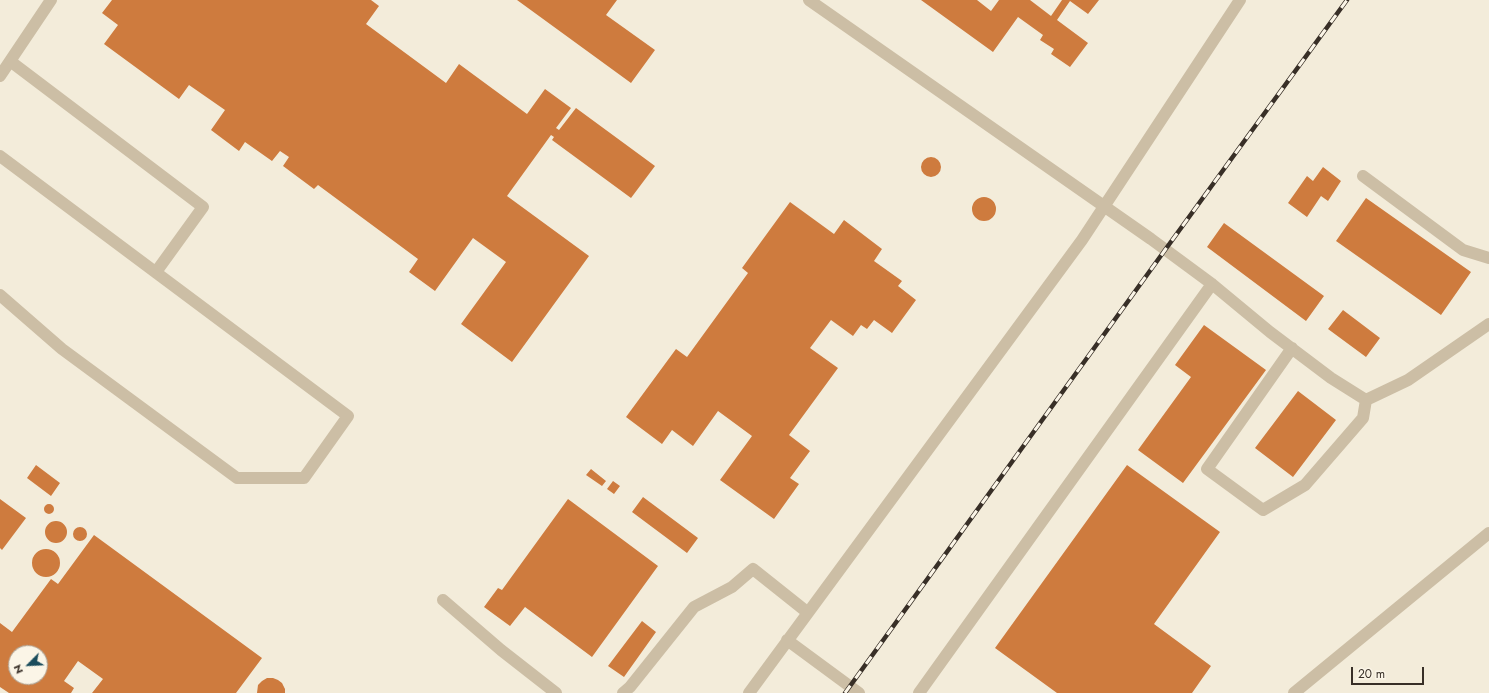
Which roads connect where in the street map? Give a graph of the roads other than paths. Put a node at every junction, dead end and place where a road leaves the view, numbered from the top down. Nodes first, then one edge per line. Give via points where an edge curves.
1 (51, 0) edge
2 (809, 0) edge
3 (1240, 0) edge
4 (10, 61) junction
5 (0, 76) edge
6 (0, 156) edge
7 (1363, 176) dead end
8 (1104, 206) junction
9 (1489, 258) edge
10 (156, 272) junction
11 (1212, 284) junction
12 (0, 295) edge
13 (1489, 324) edge
14 (1292, 348) junction
15 (1366, 400) junction
16 (1489, 533) edge
17 (443, 600) dead end
18 (807, 612) junction
19 (787, 640) junction
20 (556, 693) edge
21 (624, 693) edge
22 (749, 693) edge
23 (859, 693) edge
24 (920, 693) edge
25 (1294, 693) edge

1 - 4 lane
2 - 8 lane
3 - 8 lane
4 - 5 lane
4 - 10 lane via 203,207
6 - 10 lane
7 - 9 lane via 1463,250
8 - 11 lane
8 - 18 lane
10 - 12 lane via 348,416 304,478 237,478 62,349
11 - 14 lane
11 - 24 lane
13 - 15 lane via 1408,380
14 - 15 lane via 1331,378
14 - 15 lane via 1207,469 1263,510 1305,485 1363,418
16 - 25 lane
17 - 20 lane
18 - 19 lane
18 - 21 lane via 754,569 732,587 694,607
19 - 22 lane
19 - 23 lane

